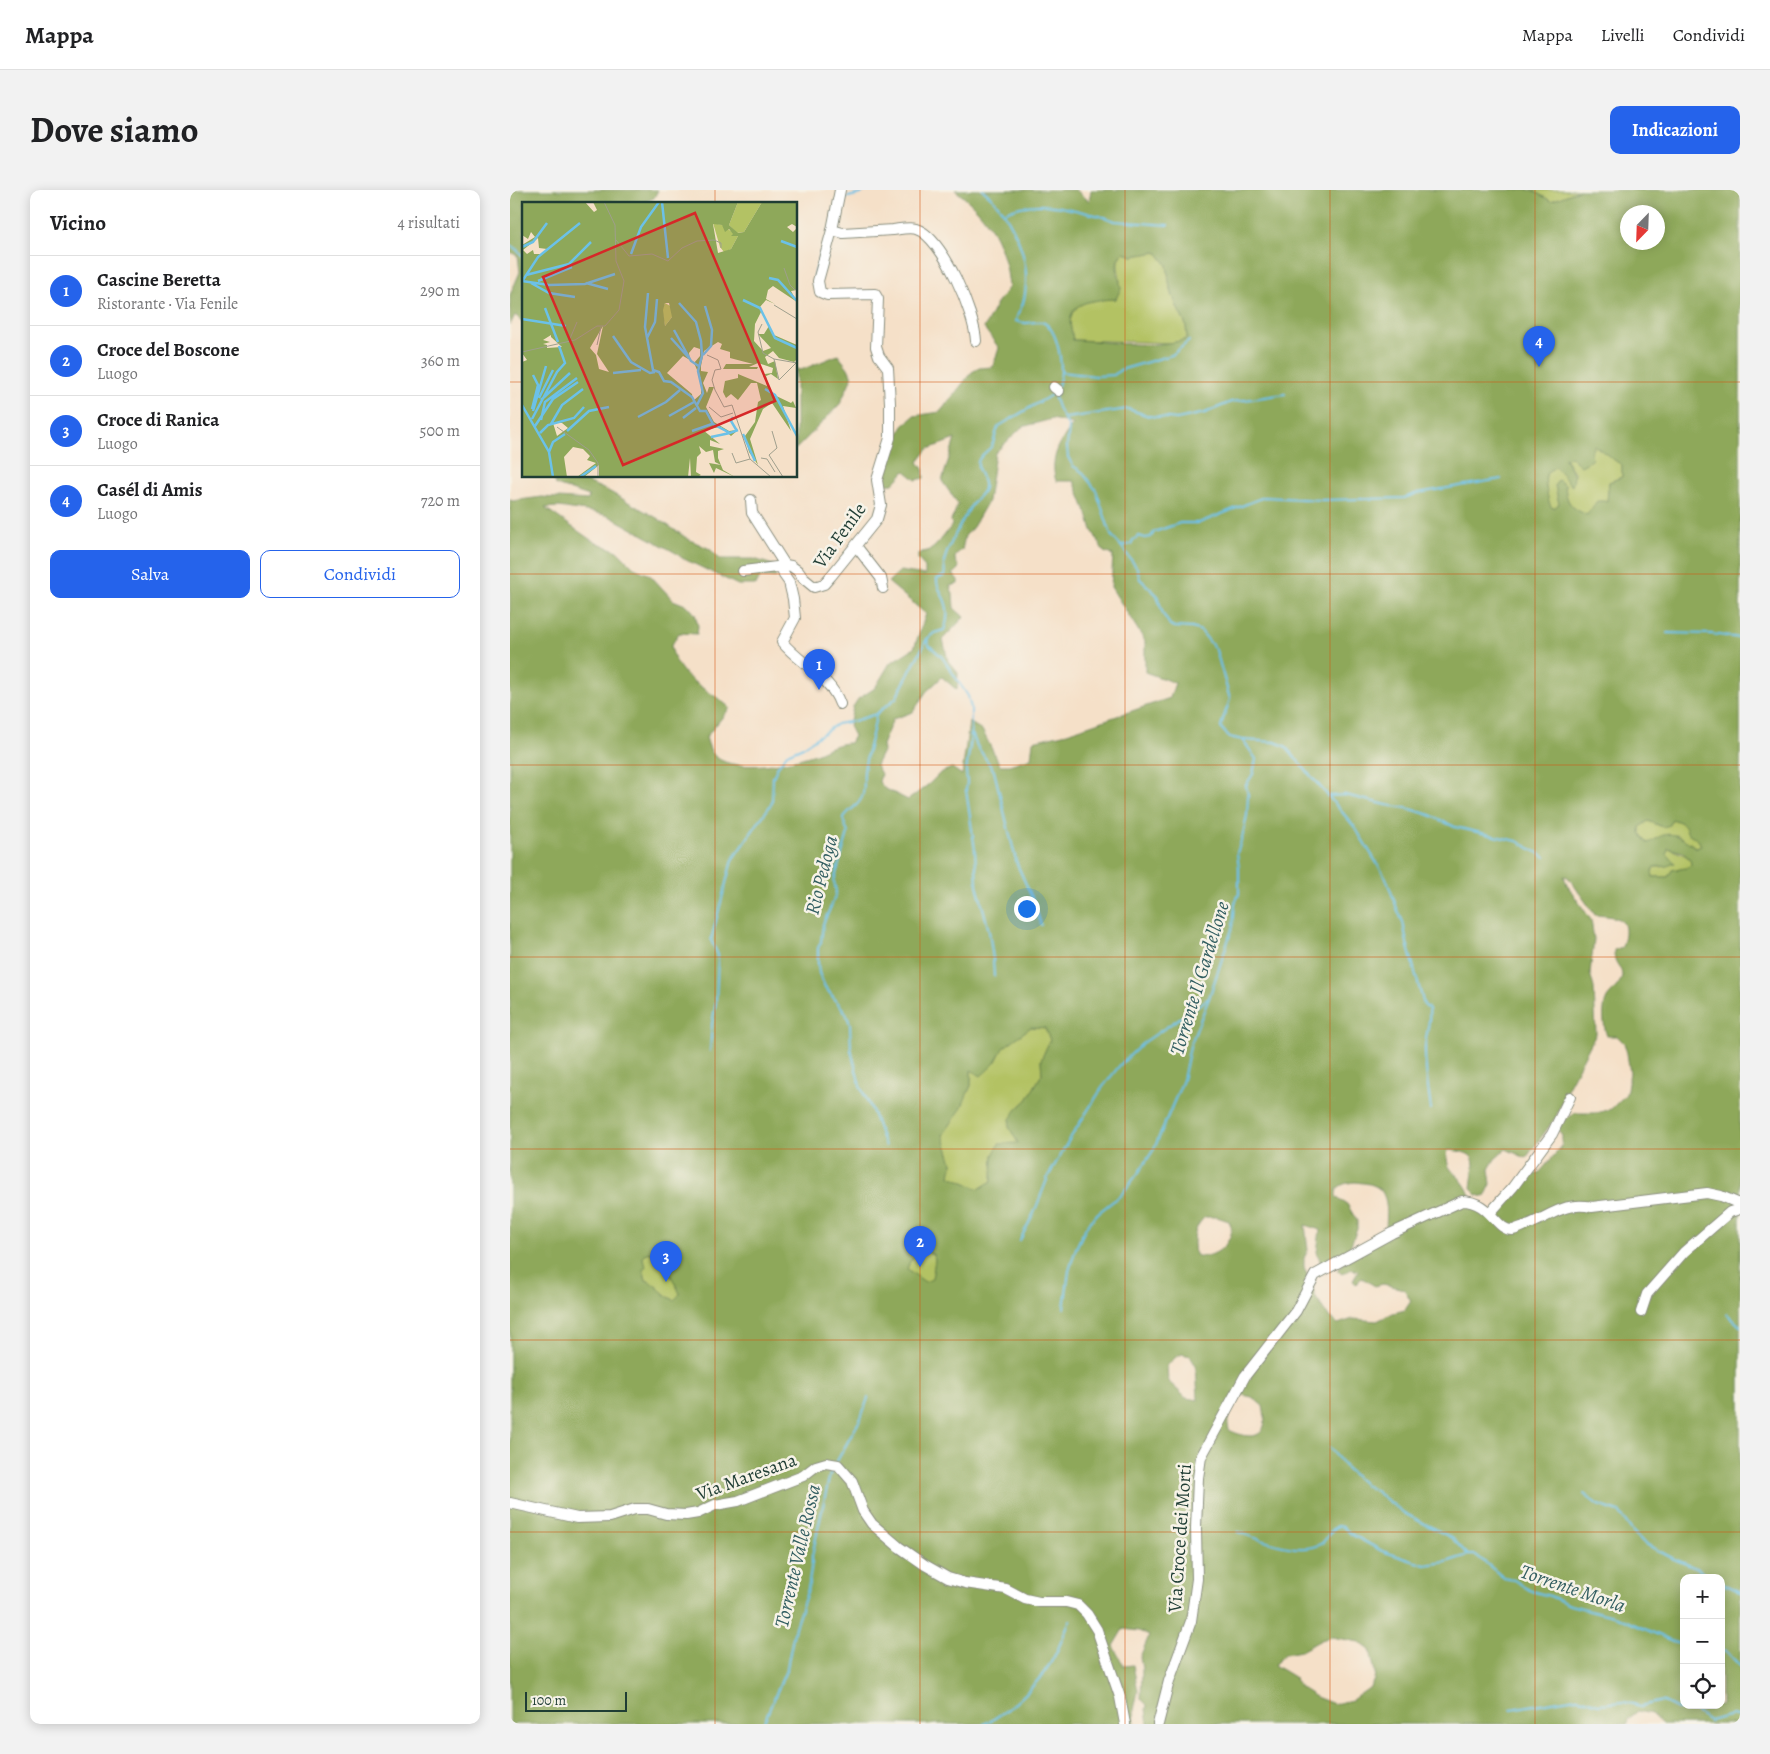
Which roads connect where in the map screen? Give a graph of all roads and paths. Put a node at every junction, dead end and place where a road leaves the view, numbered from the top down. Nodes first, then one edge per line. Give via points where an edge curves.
1 (840, 190) edge
2 (832, 230) junction
3 (976, 341) dead end
4 (751, 500) dead end
5 (856, 546) junction
6 (784, 566) junction
7 (742, 571) dead end
8 (883, 588) dead end
9 (840, 704) dead end
10 (1570, 1097) dead end
11 (1740, 1204) edge
12 (1740, 1209) edge
13 (1491, 1212) junction
14 (1641, 1312) dead end
15 (510, 1503) edge
16 (1125, 1724) edge
17 (1158, 1724) edge

1 - 2 street
2 - 3 street via 843,233 913,228 926,234 951,268 969,307
2 - 5 street, Via Fenile via 818,281 820,292 827,295 875,294 878,307 876,347 888,368 890,438 877,480 881,505 876,520
4 - 6 street via 752,513
5 - 6 street, Via Fenile via 824,584 814,587 791,566
5 - 8 street via 880,578
6 - 7 street
6 - 9 street, Via Fenile via 793,598 794,618 782,642 826,682
10 - 13 street via 1552,1134
11 - 13 street, Via Croce dei Morti via 1706,1193 1592,1208 1579,1204 1513,1230 1498,1224
12 - 14 street via 1730,1212 1684,1252 1647,1294
13 - 17 street, Via Croce dei Morti via 1479,1204 1462,1201 1392,1233 1315,1275 1296,1311 1245,1376 1201,1457 1196,1528 1197,1579 1191,1621 1169,1681
15 - 16 street, Via Maresana via 577,1518 610,1517 648,1509 686,1515 738,1501 803,1476 816,1466 826,1463 838,1465 852,1481 863,1511 872,1524 925,1565 948,1578 1006,1589 1025,1599 1078,1605 1098,1630 1120,1697

